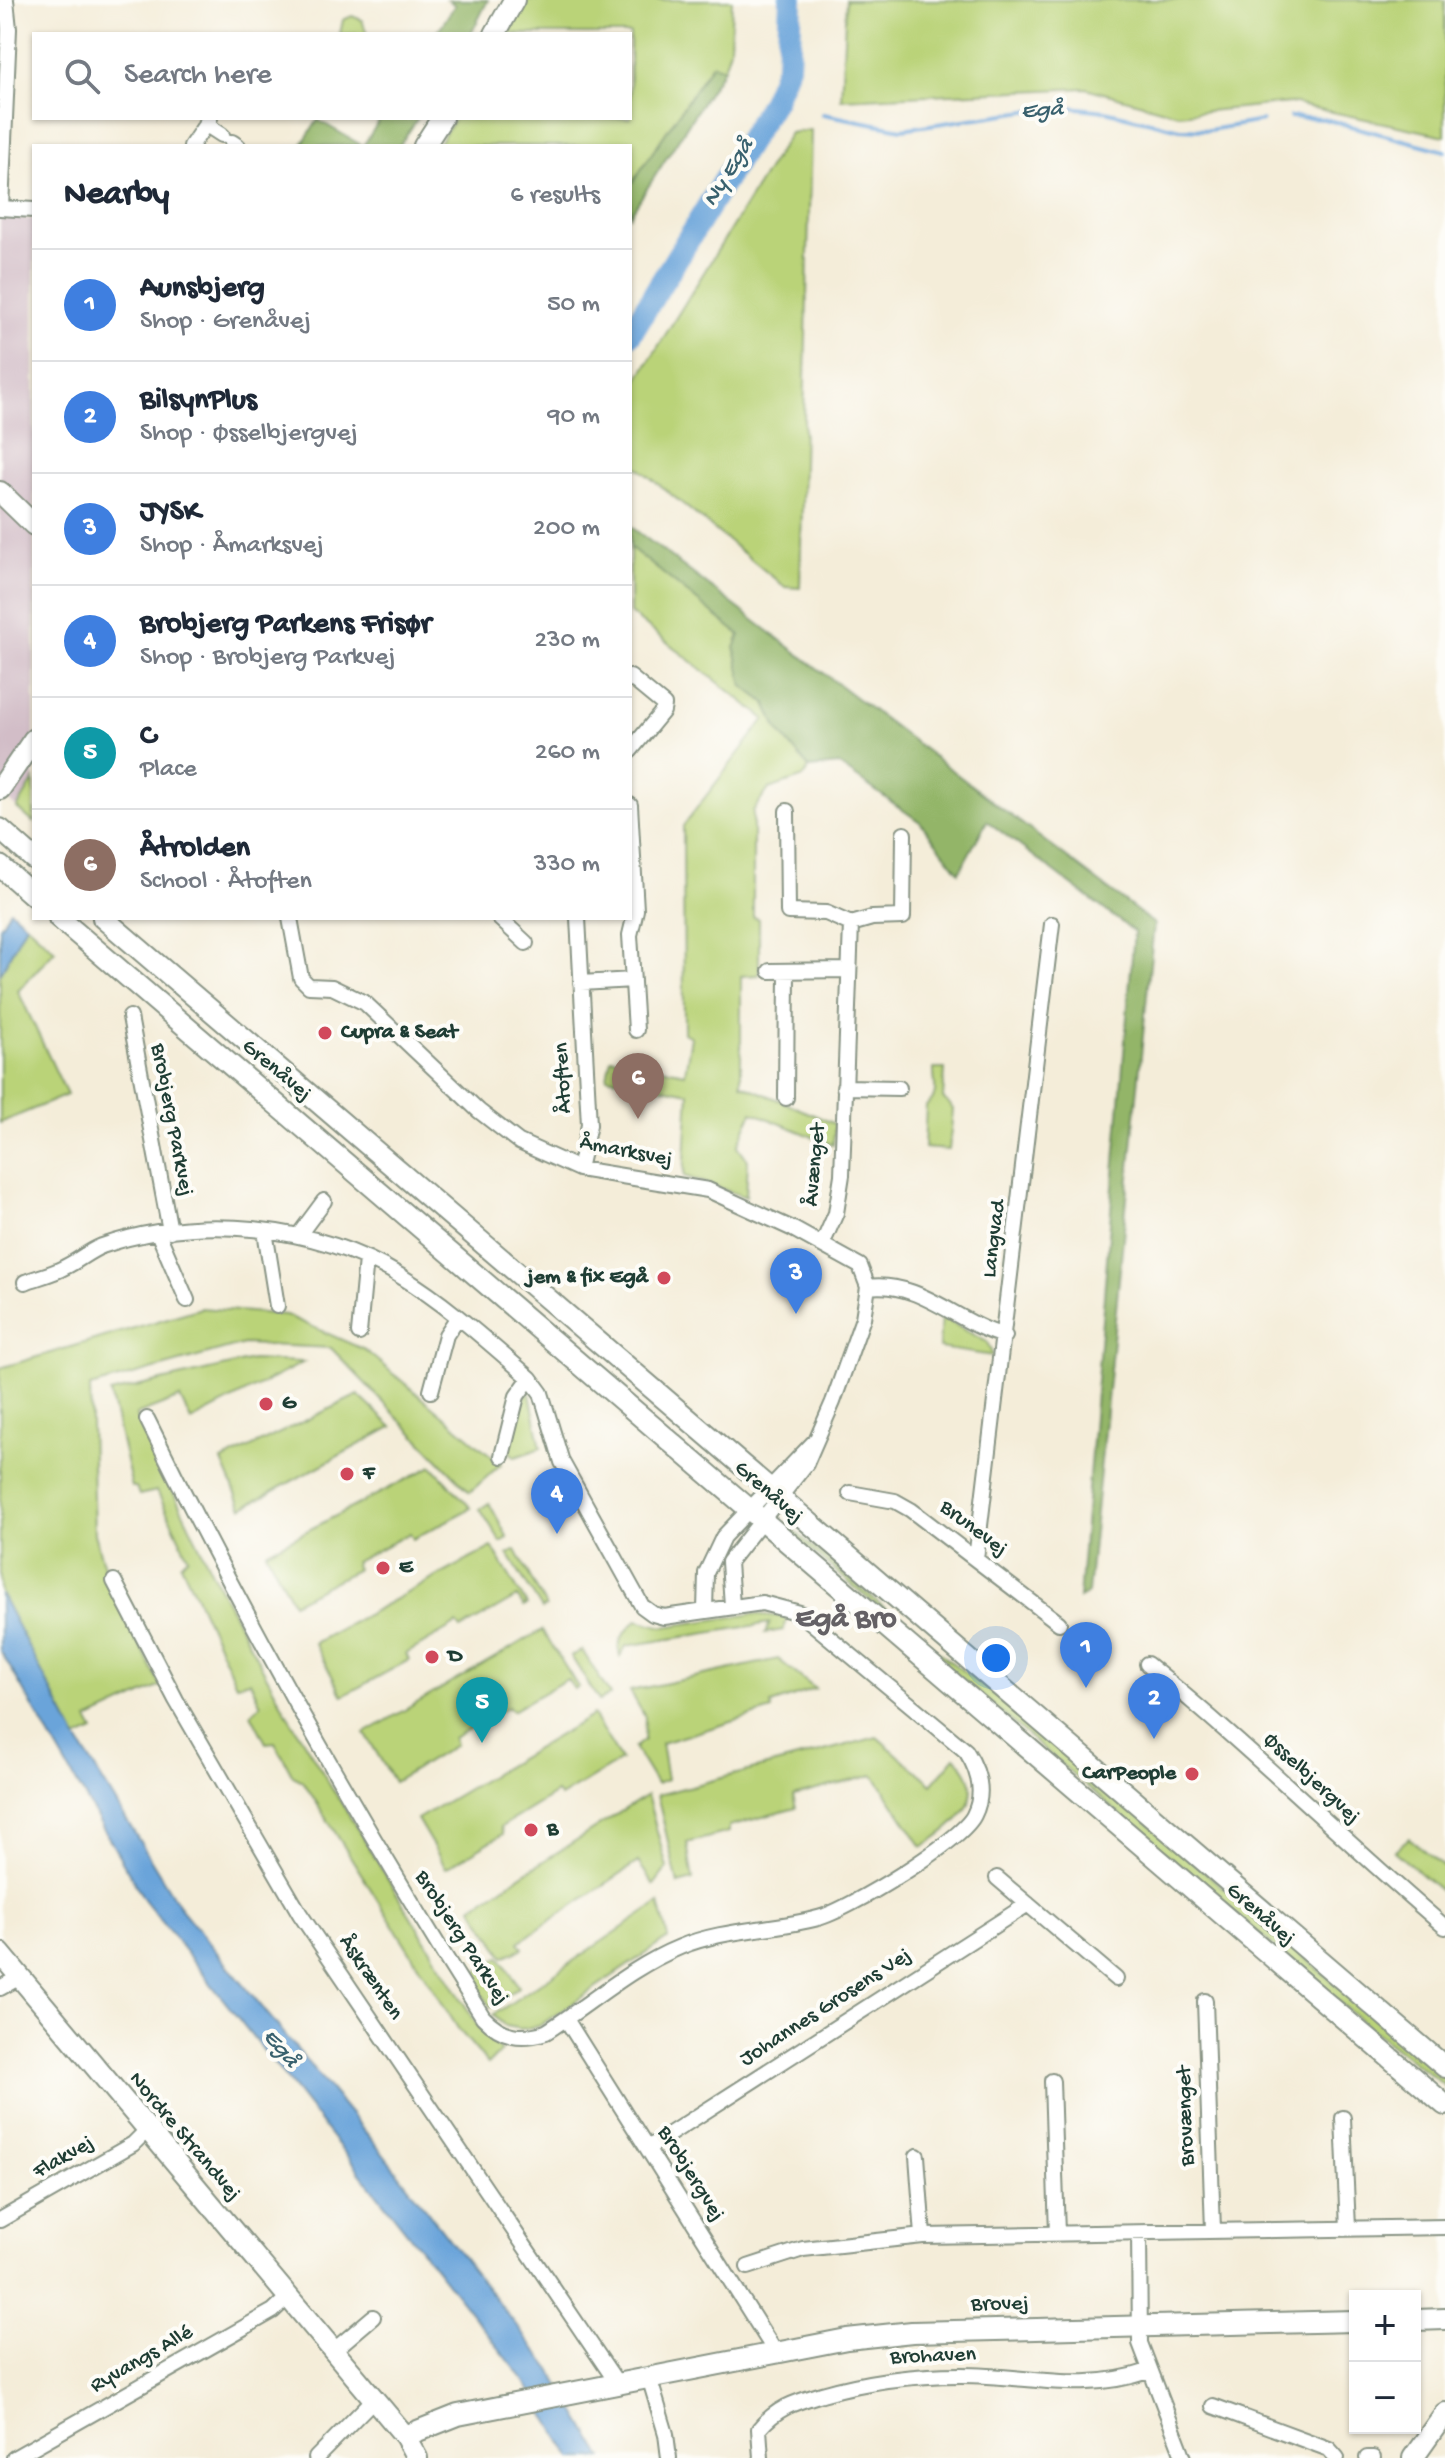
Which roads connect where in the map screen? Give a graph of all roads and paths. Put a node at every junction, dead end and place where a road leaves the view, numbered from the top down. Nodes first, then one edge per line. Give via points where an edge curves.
1 (6, 0) edge
2 (514, 0) edge
3 (496, 32) edge
4 (441, 120) edge
5 (208, 121) edge
6 (231, 141) edge
7 (192, 144) edge
8 (425, 144) edge
9 (1, 208) edge
10 (32, 210) edge
11 (0, 492) edge
12 (32, 523) edge
13 (632, 679) edge
14 (32, 742) edge
15 (632, 749) edge
16 (0, 789) edge
17 (787, 811) dead end
18 (0, 829) edge
19 (904, 834) dead end
20 (32, 857) edge
21 (0, 866) edge
22 (632, 866) edge
23 (30, 892) edge
24 (61, 920) edge
25 (105, 920) edge
26 (292, 920) edge
27 (501, 920) edge
28 (578, 920) edge
29 (851, 924) junction
30 (1052, 924) dead end
31 (526, 943) dead end
32 (849, 970) junction
33 (770, 971) dead end
34 (787, 971) junction
35 (633, 980) junction
36 (581, 983) junction
37 (130, 1017) dead end
38 (636, 1030) dead end
39 (844, 1087) junction
40 (899, 1088) dead end
41 (786, 1098) dead end
42 (579, 1169) junction
43 (324, 1201) dead end
44 (265, 1231) junction
45 (164, 1232) junction
46 (298, 1236) junction
47 (822, 1245) junction
48 (366, 1259) junction
49 (25, 1282) dead end
50 (868, 1287) junction
51 (187, 1300) dead end
52 (277, 1306) dead end
53 (458, 1317) junction
54 (359, 1333) dead end
55 (1005, 1336) junction
56 (530, 1378) junction
57 (431, 1391) dead end
58 (147, 1419) dead end
59 (502, 1456) dead end
60 (774, 1493) junction
61 (850, 1493) dead end
62 (756, 1514) junction
63 (976, 1559) junction
64 (114, 1581) dead end
65 (732, 1606) junction
66 (705, 1610) junction
67 (1059, 1623) dead end
68 (1147, 1664) dead end
69 (997, 1878) dead end
70 (1028, 1904) junction
71 (1445, 1927) edge
72 (0, 1953) edge
73 (20, 1977) junction
74 (1116, 1979) dead end
75 (0, 1988) edge
76 (1205, 2001) dead end
77 (566, 2019) junction
78 (1445, 2067) edge
79 (1052, 2081) dead end
80 (1445, 2105) edge
81 (1343, 2118) dead end
82 (147, 2130) junction
83 (648, 2148) junction
84 (917, 2156) dead end
85 (0, 2220) edge
86 (1445, 2227) edge
87 (1348, 2228) junction
88 (1213, 2230) junction
89 (1139, 2233) junction
90 (1057, 2234) junction
91 (923, 2236) junction
92 (748, 2267) dead end
93 (288, 2297) junction
94 (373, 2317) dead end
95 (1445, 2319) edge
96 (1421, 2320) edge
97 (1349, 2321) edge
98 (1140, 2326) junction
99 (333, 2351) junction
100 (776, 2353) junction
101 (1149, 2371) junction
102 (649, 2377) junction
103 (617, 2383) junction
104 (374, 2399) junction
105 (1213, 2406) dead end
106 (1445, 2413) edge
107 (405, 2436) junction
108 (14, 2458) edge
109 (316, 2458) edge
110 (417, 2458) edge
111 (669, 2458) edge
112 (761, 2458) edge
113 (1184, 2458) edge
114 (1337, 2458) edge
115 (1413, 2458) edge

1 - 9 street
2 - 3 main road
4 - 8 main road
5 - 6 street
5 - 7 street
9 - 10 street
11 - 12 main road
13 - 15 street via 664,705
14 - 16 main road
17 - 29 street via 788,912 826,913
18 - 20 main road
19 - 29 street via 903,917
21 - 23 main road
22 - 35 street
24 - 62 main road, Grenåvej
25 - 60 main road, Grenåvej
26 - 42 street, Åmarksvej via 301,978 309,986 332,987 365,1003 479,1111 519,1142
27 - 31 street
28 - 36 street, Åtoften
29 - 32 street, Åvænget
30 - 55 street, Langvad
32 - 34 street
32 - 39 street, Åvænget
33 - 34 street
34 - 41 street, Åvænget
35 - 36 street
35 - 38 street
36 - 42 street, Åtoften via 589,1125
37 - 45 street, Brobjerg Parkvej
39 - 40 street
39 - 47 street, Åvænget via 840,1195
42 - 47 street, Åmarksvej via 708,1190
43 - 46 street
44 - 45 street, Brobjerg Parkvej
44 - 46 street, Brobjerg Parkvej
44 - 52 street
45 - 49 street, Brobjerg Parkvej via 99,1247 63,1269
45 - 51 street, Brobjerg Parkvej
46 - 48 street, Brobjerg Parkvej
47 - 50 street, Åmarksvej via 860,1266
48 - 53 street, Brobjerg Parkvej
48 - 54 street
50 - 55 street via 909,1290
50 - 60 street via 863,1318 833,1402 813,1443
53 - 56 street, Brobjerg Parkvej
53 - 57 street via 446,1335
55 - 63 street, Langvad
56 - 59 street via 517,1396
56 - 66 street, Brobjerg Parkvej via 541,1393 562,1462 642,1606 664,1617
58 - 77 street, Brobjerg Parkvej via 321,1751 485,2020 514,2037 530,2037
60 - 62 street
60 - 78 main road, Grenåvej
61 - 63 street, Brunevej via 895,1501
62 - 65 street via 729,1562
62 - 66 street via 713,1552
62 - 80 main road, Grenåvej
63 - 67 street, Brunevej
64 - 103 street, Åskrænten via 300,1914
65 - 66 street, Brobjerg Parkvej
65 - 77 street, Brobjerg Parkvej via 762,1603 806,1616 966,1751 980,1789 974,1815 958,1836 836,1912 683,1945 651,1960
68 - 71 street, Øsselbjergvej via 1221,1723 1341,1838
69 - 70 street
70 - 74 street
70 - 83 street, Johannes Grosens Vej
72 - 73 main road, Nordre Strandvej
73 - 75 street
73 - 82 main road, Nordre Strandvej
76 - 88 street, Brovænget
77 - 83 street, Brobjergvej
79 - 90 street
81 - 87 street
82 - 85 street, Flakvej via 133,2144
82 - 93 main road, Nordre Strandvej
83 - 100 street, Brobjergvej
84 - 91 street
86 - 87 street
87 - 88 street
88 - 89 street
89 - 90 street
89 - 98 street
90 - 91 street
91 - 92 street via 803,2249
93 - 99 main road, Nordre Strandvej
93 - 108 street, Ryvangs Allé via 273,2311
94 - 99 street
95 - 96 main road
97 - 98 main road, Brovej
98 - 100 main road, Brovej via 912,2332
98 - 101 street
99 - 104 main road, Nordre Strandvej
100 - 102 main road, Brovej
101 - 112 street, Brohaven via 1101,2383 962,2375 850,2386 773,2412 759,2429
101 - 113 street
102 - 103 main road, Brovej
102 - 111 street
103 - 107 main road, Brovej via 458,2415
104 - 107 main road, Nordre Strandvej
104 - 109 street
105 - 114 street via 1329,2449
106 - 115 main road
107 - 110 main road, Nordre Strandvej

